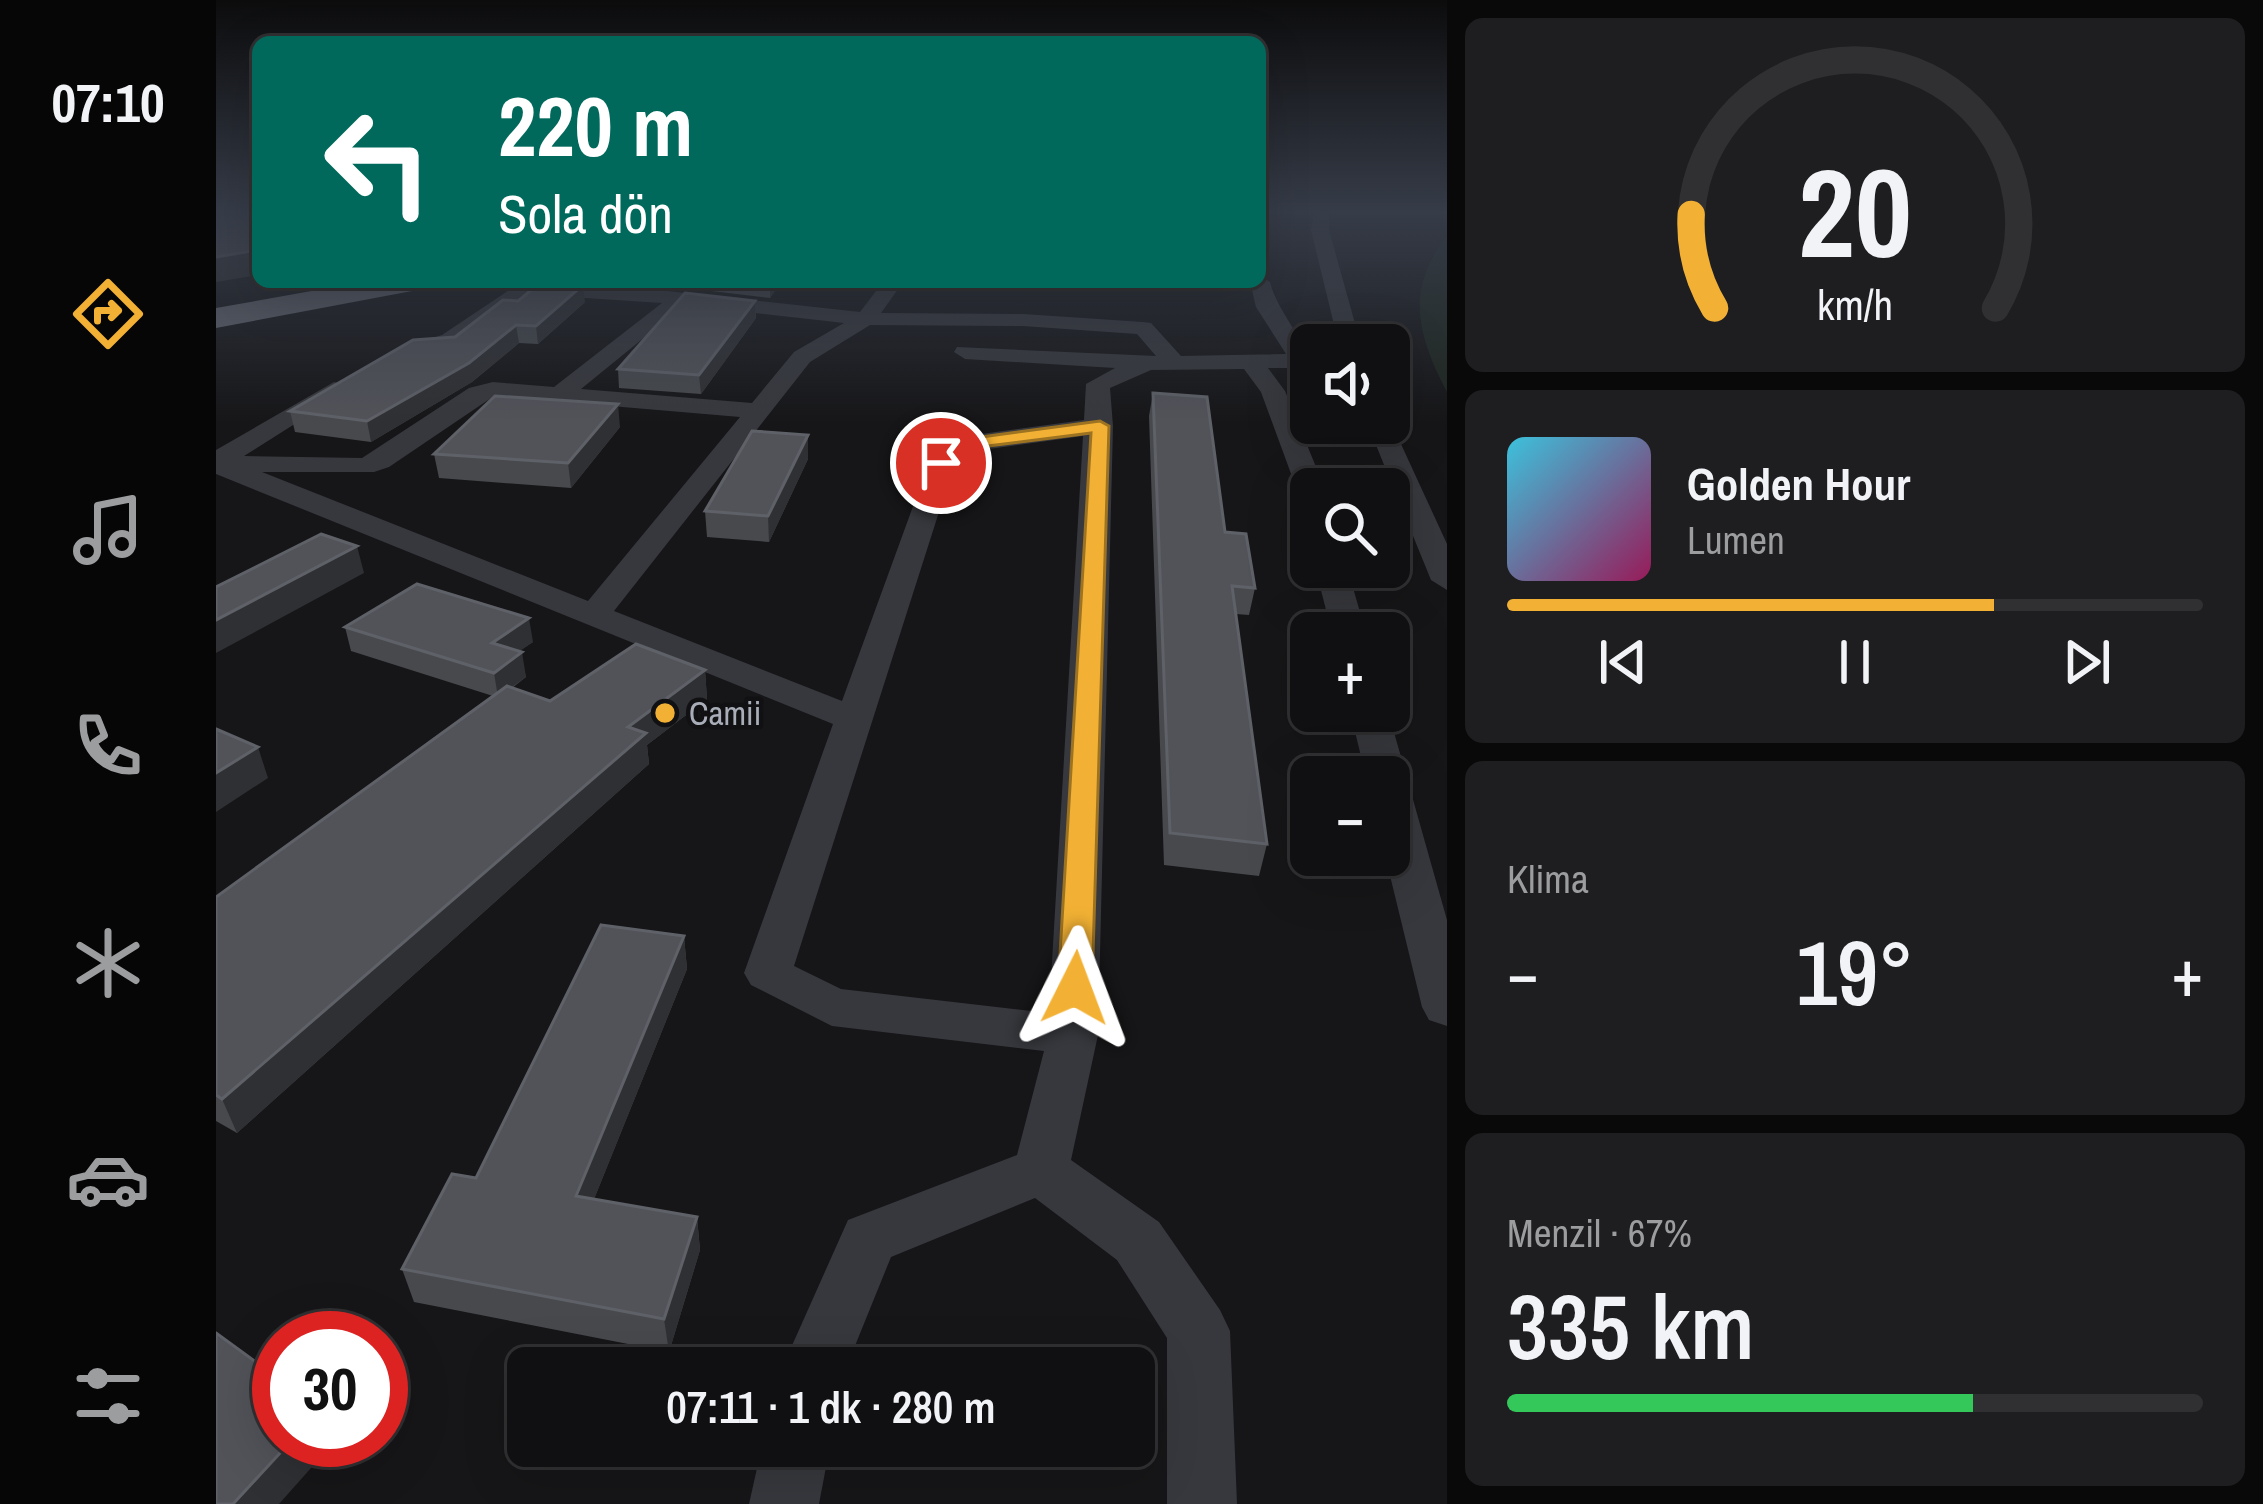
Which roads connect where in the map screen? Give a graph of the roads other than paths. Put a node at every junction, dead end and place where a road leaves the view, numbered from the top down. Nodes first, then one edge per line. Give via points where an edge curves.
1 (1334, 282) edge
2 (291, 288) edge
3 (379, 288) edge
4 (520, 288) edge
5 (541, 288) edge
6 (889, 288) edge
7 (1261, 288) edge
8 (216, 301) edge
9 (677, 301) junction
10 (216, 318) edge
11 (866, 319) junction
12 (1345, 324) edge
13 (1290, 339) edge
14 (965, 352) dead end
15 (391, 353) edge
16 (1249, 360) junction
17 (1290, 361) edge
18 (1160, 362) junction
19 (352, 378) edge
20 (561, 393) junction
21 (758, 412) junction
22 (1100, 426) junction
23 (1389, 444) edge
24 (216, 463) edge
25 (1302, 468) edge
26 (1447, 580) edge
27 (593, 616) junction
28 (854, 719) junction
29 (1410, 867) edge
30 (1447, 1007) edge
31 (1072, 1035) junction
32 (1041, 1169) junction
33 (823, 1347) edge
34 (792, 1467) edge
35 (784, 1504) edge
36 (1202, 1504) edge

1 - 12 street
2 - 8 highway
3 - 10 highway
4 - 15 street via 448,340
5 - 9 street
6 - 11 street
7 - 13 street
9 - 11 street
9 - 20 street
11 - 18 street via 1143,328
11 - 21 street via 802,357
14 - 18 street
16 - 17 street
16 - 18 street
16 - 25 street via 1273,392
18 - 22 street via 1098,384
19 - 24 street
20 - 21 street
20 - 24 street via 478,394 364,466
21 - 27 street
22 - 28 street via 959,445 941,463
22 - 31 street
23 - 26 street
24 - 27 street
27 - 28 street
28 - 31 street via 768,973 832,1007
29 - 30 street
31 - 32 street
32 - 33 street via 869,1239
32 - 36 street via 1138,1241 1198,1331
34 - 35 street

